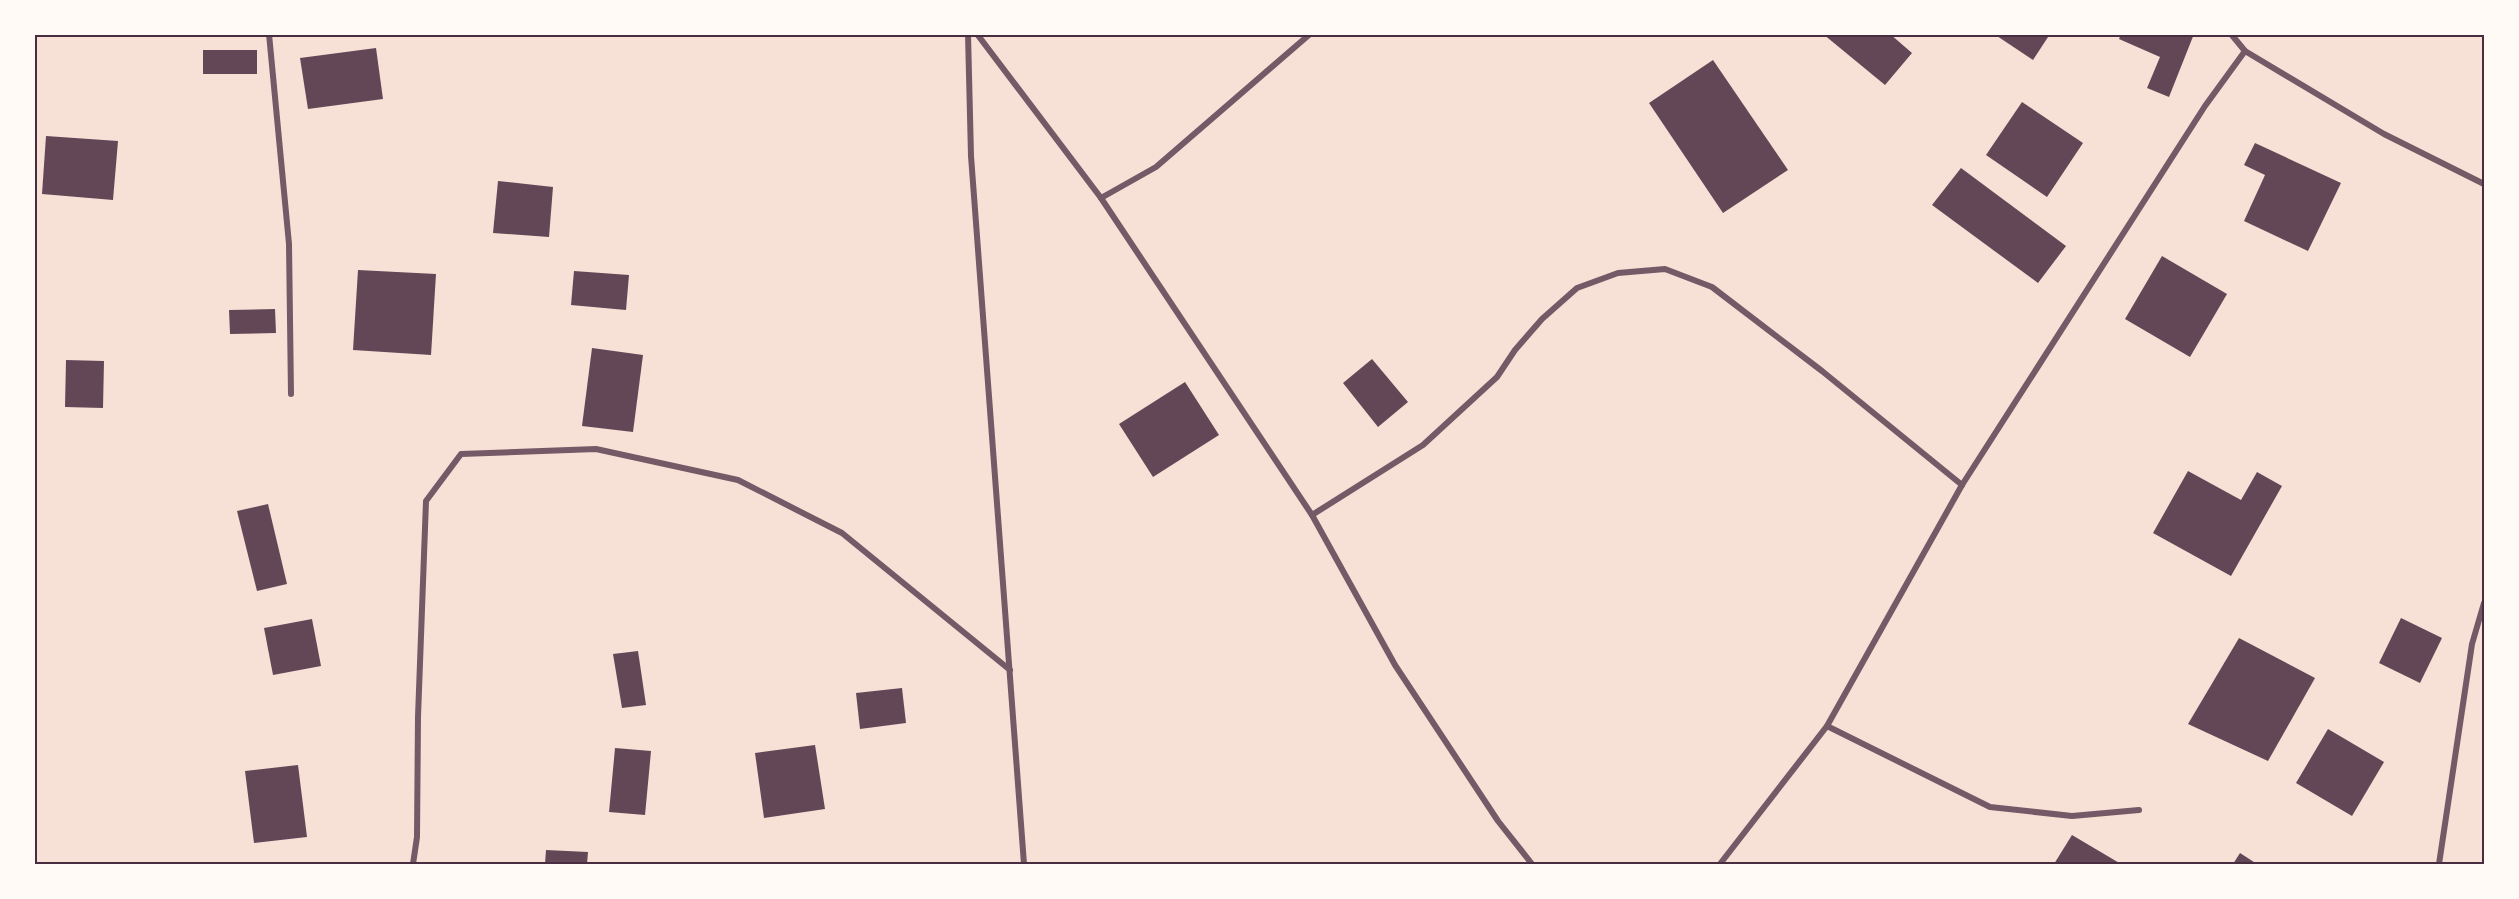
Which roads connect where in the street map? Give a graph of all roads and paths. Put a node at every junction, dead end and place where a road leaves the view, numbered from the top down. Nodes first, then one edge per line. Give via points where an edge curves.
1 (269, 34) edge
2 (968, 34) edge
3 (977, 34) edge
4 (1310, 34) edge
5 (2230, 34) edge
6 (2245, 51) junction
7 (2484, 184) edge
8 (1101, 198) junction
9 (291, 394) dead end
10 (1962, 485) junction
11 (1312, 514) junction
12 (2484, 603) edge
13 (1010, 670) junction
14 (1827, 726) junction
15 (2139, 810) dead end
16 (413, 864) edge
17 (1024, 864) edge
18 (1532, 864) edge
19 (1719, 864) edge
20 (2439, 864) edge

1 - 9 street via 289,244
2 - 13 street via 971,156
3 - 8 street
4 - 8 street via 1156,167
5 - 6 street
6 - 7 street via 2384,134
6 - 10 street via 2205,106
8 - 11 street
10 - 11 street via 1712,287 1665,269 1618,273 1577,288 1542,318 1497,377 1423,445
10 - 14 street
11 - 18 street via 1395,666 1498,821
12 - 20 street via 2472,644
13 - 16 street via 842,533 738,480 596,449 461,454 426,501 417,837
13 - 17 street
14 - 15 street via 1990,807 2072,816
14 - 19 street

